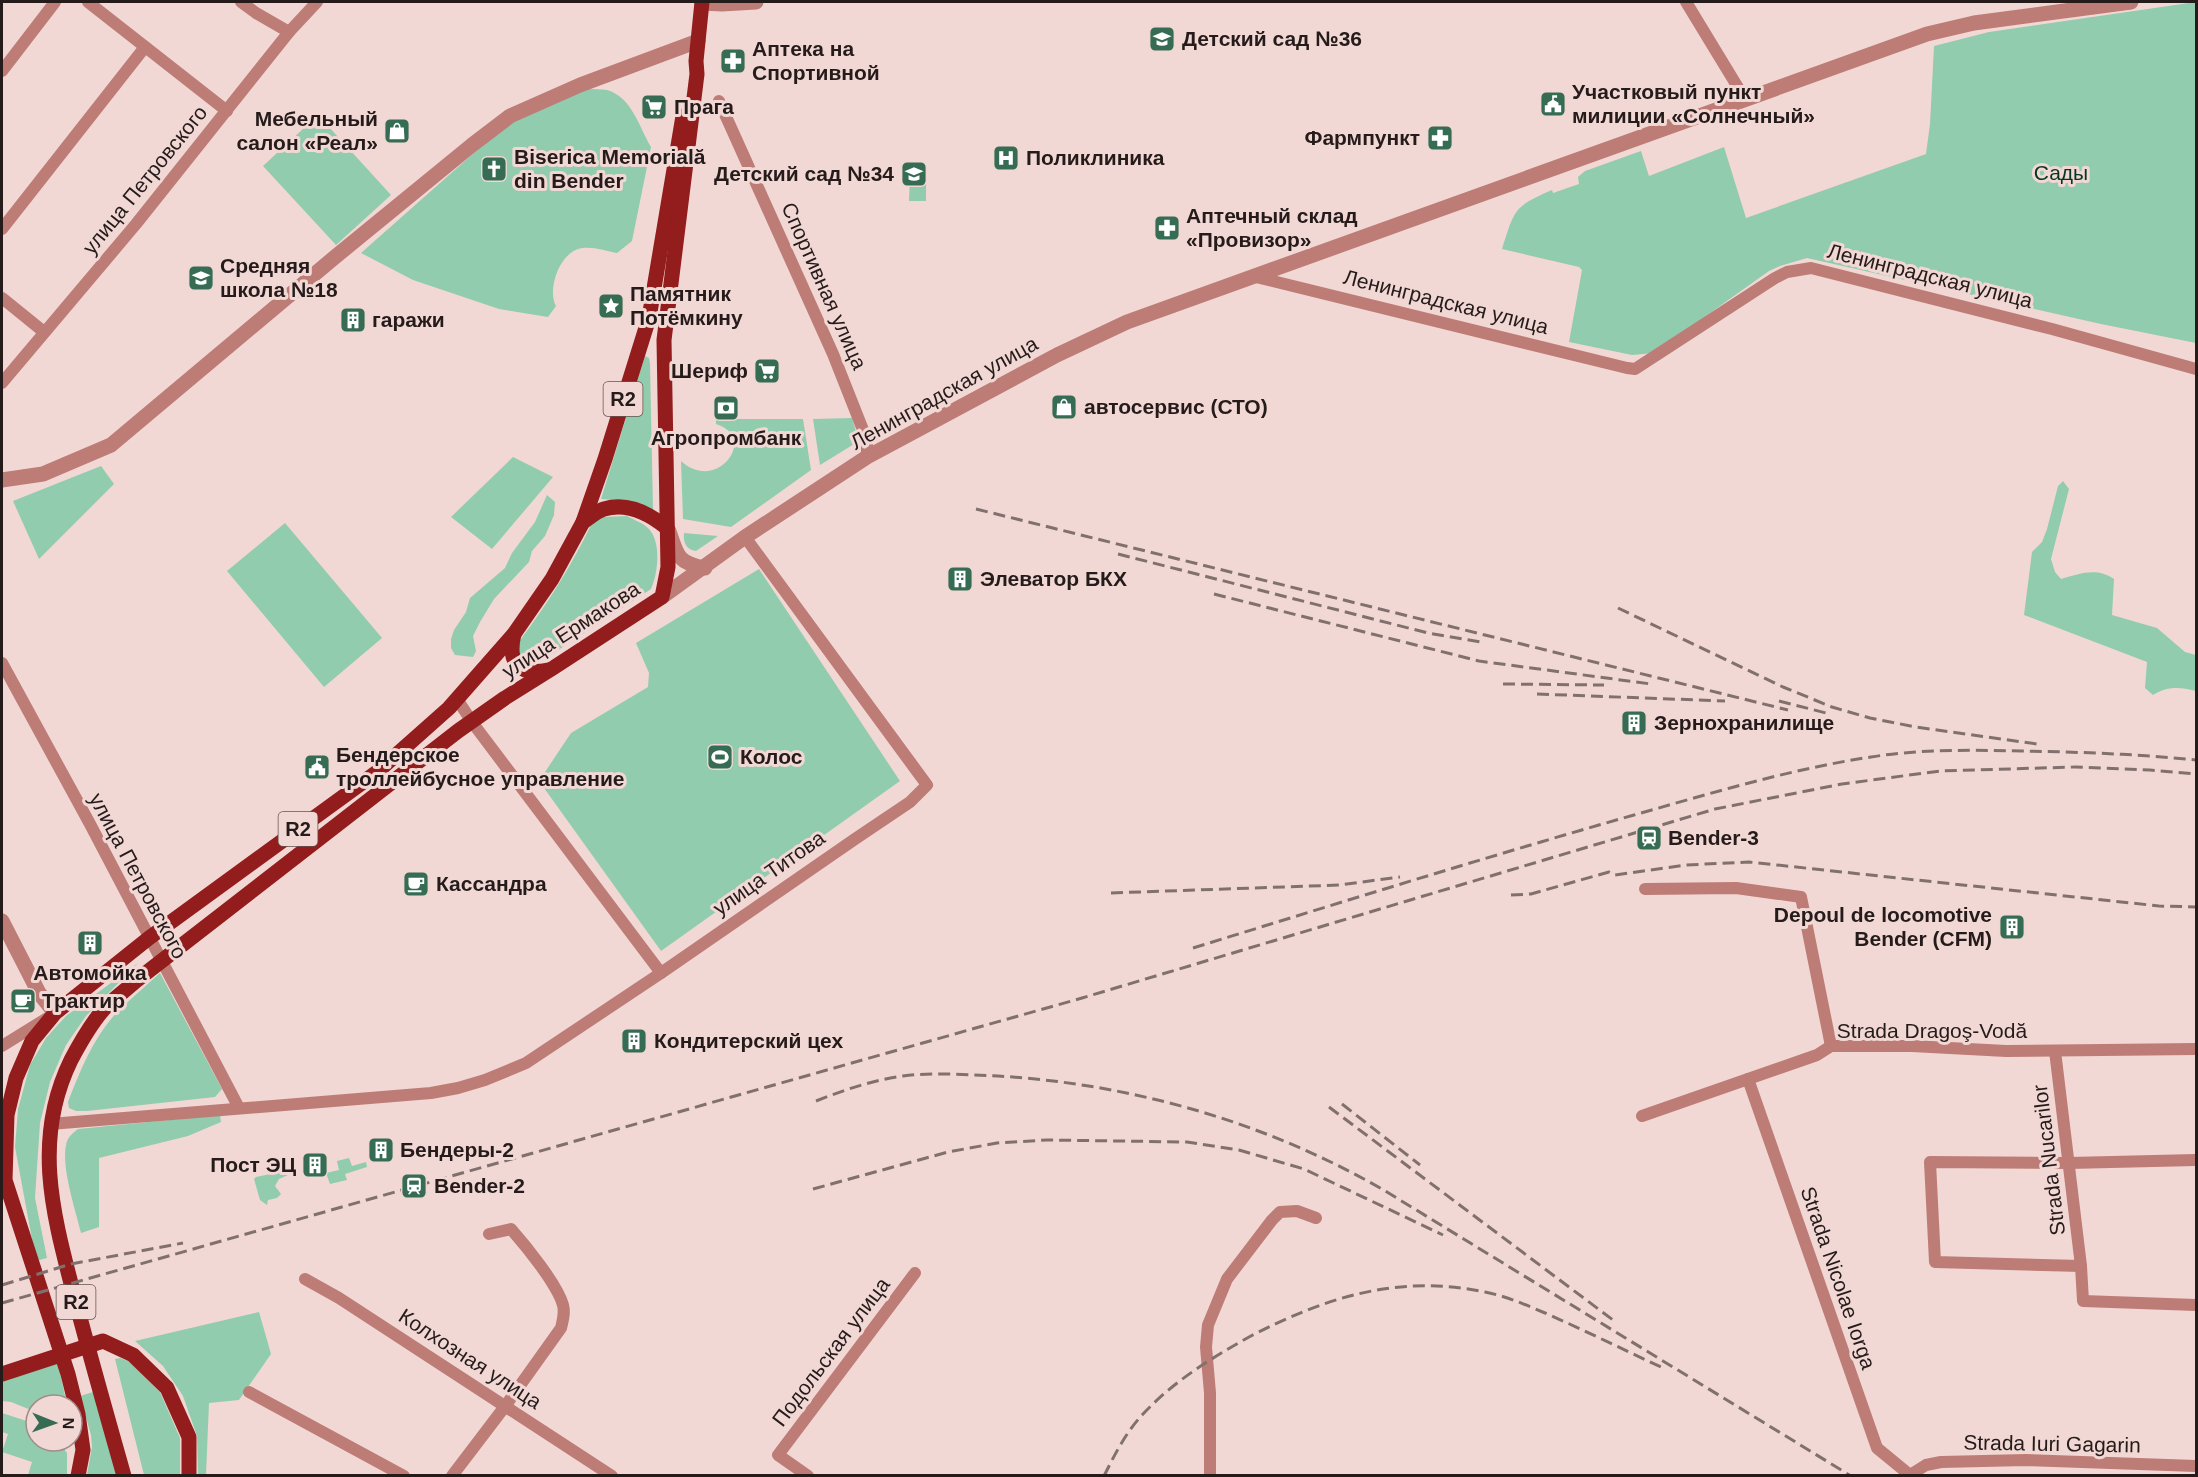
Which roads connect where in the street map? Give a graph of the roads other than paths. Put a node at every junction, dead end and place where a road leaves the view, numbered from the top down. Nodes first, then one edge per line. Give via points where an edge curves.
1 (55, 2) edge
2 (88, 2) edge
3 (241, 2) edge
4 (317, 2) edge
5 (702, 2) edge
6 (756, 2) edge
7 (1686, 2) edge
8 (2131, 2) edge
9 (722, 3) edge
10 (289, 32) junction
11 (698, 41) junction
12 (145, 47) junction
13 (696, 61) junction
14 (2, 71) edge
15 (1745, 99) junction
16 (718, 101) dead end
17 (227, 111) junction
18 (2, 229) edge
19 (1256, 277) junction
20 (2, 298) edge
21 (44, 332) junction
22 (2196, 369) edge
23 (2, 383) edge
24 (867, 457) junction
25 (2, 480) edge
26 (583, 522) junction
27 (667, 528) junction
28 (745, 537) junction
29 (705, 568) junction
30 (662, 597) junction
31 (514, 634) junction
32 (2, 663) edge
33 (553, 668) junction
34 (457, 699) junction
35 (472, 722) junction
36 (1645, 889) dead end
37 (2, 921) edge
38 (149, 938) junction
39 (161, 961) junction
40 (661, 973) junction
41 (55, 1013) junction
42 (2, 1046) edge
43 (1831, 1046) junction
44 (2196, 1049) edge
45 (2055, 1050) junction
46 (1748, 1079) junction
47 (239, 1108) junction
48 (1642, 1116) dead end
49 (50, 1124) junction
50 (2196, 1160) edge
51 (2069, 1163) junction
52 (3, 1176) edge
53 (1316, 1218) dead end
54 (489, 1234) dead end
55 (2081, 1266) junction
56 (915, 1273) dead end
57 (305, 1279) dead end
58 (2196, 1305) edge
59 (2, 1374) edge
60 (249, 1392) dead end
61 (506, 1405) junction
62 (2196, 1466) edge
63 (1910, 1475) edge
64 (78, 1476) edge
65 (124, 1476) edge
66 (189, 1476) edge
67 (404, 1476) edge
68 (452, 1476) edge
69 (612, 1476) edge
70 (808, 1476) edge
71 (1210, 1476) edge

1 - 14 street
2 - 12 street
3 - 10 street
4 - 10 street, улица Петровского
5 - 9 street
5 - 11 main road, улица Ермакова
6 - 9 street
7 - 15 street
8 - 15 street, Ленинградская улица via 1939,30
10 - 17 street, улица Петровского
11 - 13 main road, улица Ермакова
11 - 25 street via 510,116 111,445 43,474
12 - 17 street
12 - 18 street
13 - 26 main road, улица Ермакова / R2 via 671,178 649,318
13 - 27 main road, улица Ермакова / R2 via 664,340
15 - 19 street, Ленинградская улица
16 - 24 street, Спортивная улица via 833,354 867,440
17 - 21 street, улица Петровского
19 - 22 street, Ленинградская улица via 1635,369 1775,278 1811,268 2052,328
19 - 24 street, Ленинградская улица via 1127,322
20 - 21 street
21 - 23 street, улица Петровского
24 - 28 street, Ленинградская улица
26 - 27 main road via 603,509 623,507 640,511
26 - 31 main road, улица Ермакова / R2 via 552,579
27 - 29 street via 678,556 688,565
27 - 30 main road, улица Ермакова / R2 via 668,567
28 - 29 street, Ленинградская улица
28 - 40 street, улица Титова via 927,785 910,802
29 - 30 street, Ленинградская улица
30 - 33 main road, улица Ермакова / R2
31 - 33 main road via 510,647 512,659 519,666 533,673
31 - 34 main road, улица Ермакова / R2
32 - 38 street, улица Петровского
33 - 35 main road, улица Ермакова / R2
34 - 35 street
34 - 38 main road, улица Ермакова / R2 via 377,772
35 - 39 main road, улица Ермакова / R2
35 - 40 street
36 - 43 street via 1736,888 1801,897
37 - 41 street via 39,993
38 - 39 street, улица Петровского
38 - 41 main road, R2
39 - 47 street, улица Петровского
39 - 49 main road, R2 via 103,1011 80,1042 61,1081
40 - 47 street via 526,1063 485,1080 431,1093
41 - 42 street
41 - 52 main road, R2 via 32,1041 16,1077 7,1115
43 - 45 street, Strada Dragoş-Vodă
43 - 46 street, Strada Dragoş-Vodă via 1817,1055
44 - 45 street, Strada Dragoş-Vodă
45 - 51 street, Strada Nucarilor
46 - 48 street, Strada Dragoş-Vodă
46 - 63 street, Strada Nicolae Iorga via 1877,1448
47 - 49 street
49 - 65 main road, R2 via 48,1155 55,1223
50 - 51 street
51 - 55 street, Strada Nucarilor
51 - 55 street, Strada Nucarilor via 1930,1162 1935,1262
52 - 64 main road, R2 via 68,1374 83,1450
53 - 71 street via 1297,1211 1280,1212 1224,1287 1208,1325
54 - 61 street via 511,1229 564,1307 561,1328
55 - 58 street, Strada Nucarilor via 2083,1301
56 - 70 street, Подольская улица via 778,1455
57 - 61 street, Колхозная улица
59 - 66 main road via 103,1341 133,1355 167,1388 189,1437
60 - 67 street
61 - 68 street
61 - 69 street, Колхозная улица
62 - 63 street, Strada Iuri Gagarin via 2026,1460 1941,1462 1926,1465

